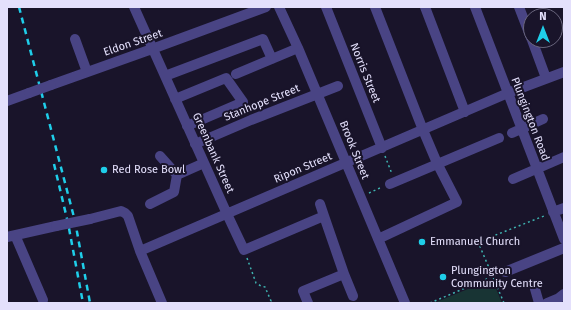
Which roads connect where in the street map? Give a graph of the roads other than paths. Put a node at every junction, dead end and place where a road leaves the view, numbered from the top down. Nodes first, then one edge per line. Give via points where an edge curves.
1 (134, 7) edge
2 (266, 7) edge
3 (280, 7) edge
4 (326, 7) edge
5 (374, 7) edge
6 (426, 7) edge
7 (475, 7) edge
8 (519, 7) edge
9 (523, 18) edge
10 (74, 39) dead end
11 (298, 48) junction
12 (534, 48) edge
13 (152, 50) junction
14 (272, 59) junction
15 (87, 72) junction
16 (564, 72) edge
17 (236, 74) dead end
18 (165, 76) junction
19 (546, 78) junction
20 (338, 86) dead end
21 (318, 94) junction
22 (508, 94) junction
23 (175, 99) junction
24 (7, 101) edge
25 (466, 112) junction
26 (543, 119) dead end
27 (187, 126) junction
28 (423, 130) junction
29 (517, 131) junction
30 (499, 138) dead end
31 (195, 144) junction
32 (382, 148) junction
33 (160, 156) dead end
34 (564, 157) edge
35 (346, 162) junction
36 (204, 163) junction
37 (437, 163) junction
38 (537, 169) junction
39 (177, 175) junction
40 (513, 179) dead end
41 (393, 183) road end
42 (150, 204) dead end
43 (320, 204) dead end
44 (564, 208) edge
45 (553, 212) junction
46 (227, 214) junction
47 (324, 216) junction
48 (11, 236) edge
49 (378, 239) junction
50 (564, 239) edge
51 (564, 248) edge
52 (140, 251) junction
53 (505, 272) road end
54 (344, 274) junction
55 (535, 289) dead end
56 (564, 294) edge
57 (353, 296) dead end
58 (43, 300) dead end
59 (162, 303) edge
60 (308, 303) edge
61 (405, 303) edge
62 (539, 303) edge
63 (547, 303) edge

1 - 13 street, Greenbank Street
2 - 13 street, Eldon Street
3 - 11 street, Brook Street
4 - 32 street, Norris Street
5 - 28 street
6 - 25 street
7 - 22 street, Plungington Road
8 - 9 street
10 - 15 street
11 - 14 street
11 - 21 street, Brook Street
12 - 19 street
13 - 15 street, Eldon Street
13 - 18 street, Greenbank Street
14 - 17 street
14 - 18 street via 263,39
15 - 24 street, Eldon Street, bridge
16 - 19 street, Ripon Street
18 - 23 street, Greenbank Street
19 - 22 street, Ripon Street
20 - 21 street, Stanhope Street
21 - 31 street, Stanhope Street
21 - 35 street, Brook Street
22 - 25 street, Ripon Street
22 - 29 street, Plungington Road
23 - 27 street, Greenbank Street
23 - 27 street via 226,78 243,102
25 - 28 street, Ripon Street
26 - 29 street
27 - 31 street, Greenbank Street
28 - 32 street, Ripon Street
28 - 37 street
29 - 38 street, Plungington Road
30 - 37 street
31 - 36 street, Greenbank Street
32 - 35 street, Ripon Street
33 - 39 street
34 - 38 street
35 - 46 street, Ripon Street
35 - 49 street, Brook Street
36 - 39 street
36 - 46 street, Greenbank Street
37 - 41 street
37 - 49 street via 457,202
38 - 40 street
38 - 45 street, Plungington Road
39 - 42 street via 174,192
43 - 47 street
44 - 45 street
45 - 50 street, Plungington Road
46 - 47 street, Greenbank Street via 244,250
46 - 52 street, Ripon Street
47 - 54 street
48 - 52 street, bridge via 121,211 128,216
48 - 58 street
49 - 61 street, Brook Street
51 - 53 street via 527,268
52 - 59 street
54 - 57 street
54 - 60 street via 303,292
55 - 62 street
56 - 63 street

